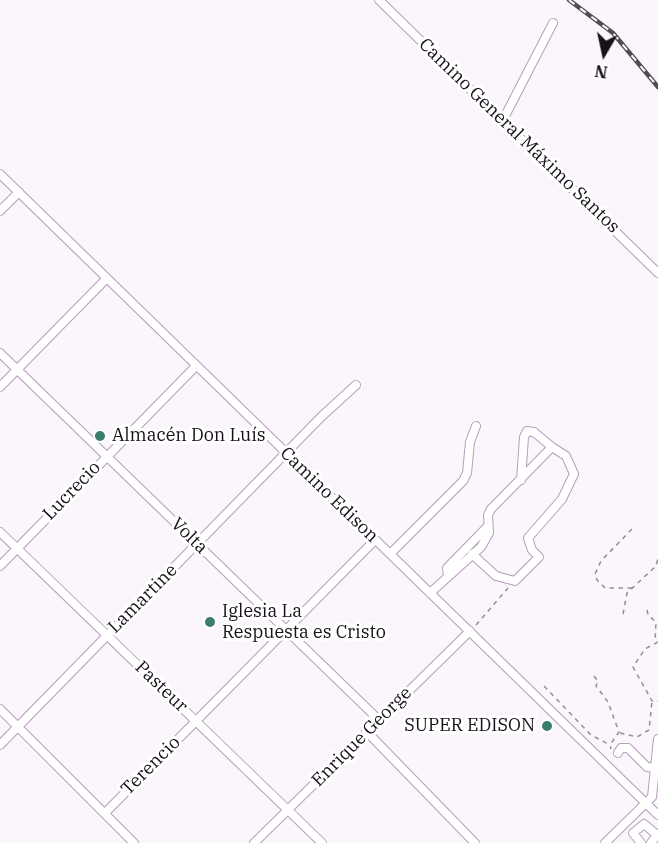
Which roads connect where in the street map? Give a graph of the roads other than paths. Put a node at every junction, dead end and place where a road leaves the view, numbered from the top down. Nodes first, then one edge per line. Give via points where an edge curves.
1 (379, 0) edge
2 (553, 23) dead end
3 (503, 120) junction
4 (0, 174) edge
5 (19, 192) junction
6 (0, 211) edge
7 (658, 273) edge
8 (107, 278) junction
9 (0, 353) edge
10 (196, 366) junction
11 (17, 370) junction
12 (356, 386) dead end
13 (0, 387) edge
14 (476, 426) dead end
15 (552, 447) junction
16 (286, 452) junction
17 (105, 456) junction
18 (520, 480) junction
19 (488, 525) junction
20 (0, 532) edge
21 (375, 540) junction
22 (197, 543) junction
23 (17, 548) junction
24 (390, 554) junction
25 (472, 554) junction
26 (0, 566) edge
27 (448, 576) junction
28 (430, 593) junction
29 (285, 628) junction
30 (470, 632) junction
31 (107, 635) junction
32 (0, 709) edge
33 (378, 719) junction
34 (196, 721) junction
35 (19, 726) junction
36 (366, 731) junction
37 (658, 739) edge
38 (0, 745) edge
39 (618, 753) dead end
40 (656, 768) junction
41 (646, 803) junction
42 (288, 810) junction
43 (105, 813) junction
44 (658, 815) edge
45 (629, 819) junction
46 (638, 828) junction
47 (134, 843) edge
48 (254, 843) edge
49 (322, 843) edge
50 (475, 843) edge
51 (605, 843) edge
52 (641, 843) edge
53 (651, 843) edge

1 - 3 street, Camino General Máximo Santos
2 - 3 street
3 - 7 street, Camino General Máximo Santos
4 - 5 street, Camino Edison
5 - 6 street
5 - 8 street, Camino Edison
8 - 10 street, Camino Edison
8 - 11 street
9 - 11 street, Volta
10 - 16 street, Camino Edison
10 - 17 street, Lucrecio
11 - 13 street
11 - 17 street, Volta
12 - 16 street, Lamartine
14 - 24 street via 464,482
15 - 18 street
15 - 18 street via 534,432 525,433
15 - 25 street via 566,456 574,474 562,499 528,538 539,557 515,581 496,576
16 - 21 street, Camino Edison
16 - 22 street, Lamartine
17 - 22 street, Volta
17 - 23 street, Lucrecio
18 - 19 street via 491,509
19 - 25 street via 487,540
19 - 27 street via 447,568
20 - 23 street, Pasteur
21 - 24 street, Camino Edison
21 - 29 street, Terencio
22 - 29 street, Volta
22 - 31 street, Lamartine
23 - 26 street, Lucrecio
23 - 31 street, Pasteur
24 - 28 street, Camino Edison
25 - 27 street
27 - 28 street
28 - 30 street, Camino Edison
29 - 33 street, Volta
29 - 34 street, Terencio
30 - 33 street, Enrique George
30 - 41 street, Camino Edison
31 - 34 street, Pasteur
31 - 35 street, Lamartine
32 - 35 street
33 - 36 street, Enrique George
34 - 42 street, Pasteur
34 - 43 street, Terencio
35 - 38 street, Lamartine
35 - 43 street
36 - 42 street, Enrique George
36 - 50 street
37 - 40 street
39 - 40 street via 627,748 647,767
40 - 41 street via 652,797
41 - 44 street, Camino Edison
41 - 45 street
42 - 48 street, Enrique George
42 - 49 street, Pasteur
43 - 47 street
45 - 46 street
45 - 51 street
46 - 52 street via 633,834
46 - 53 street via 644,824 657,835

